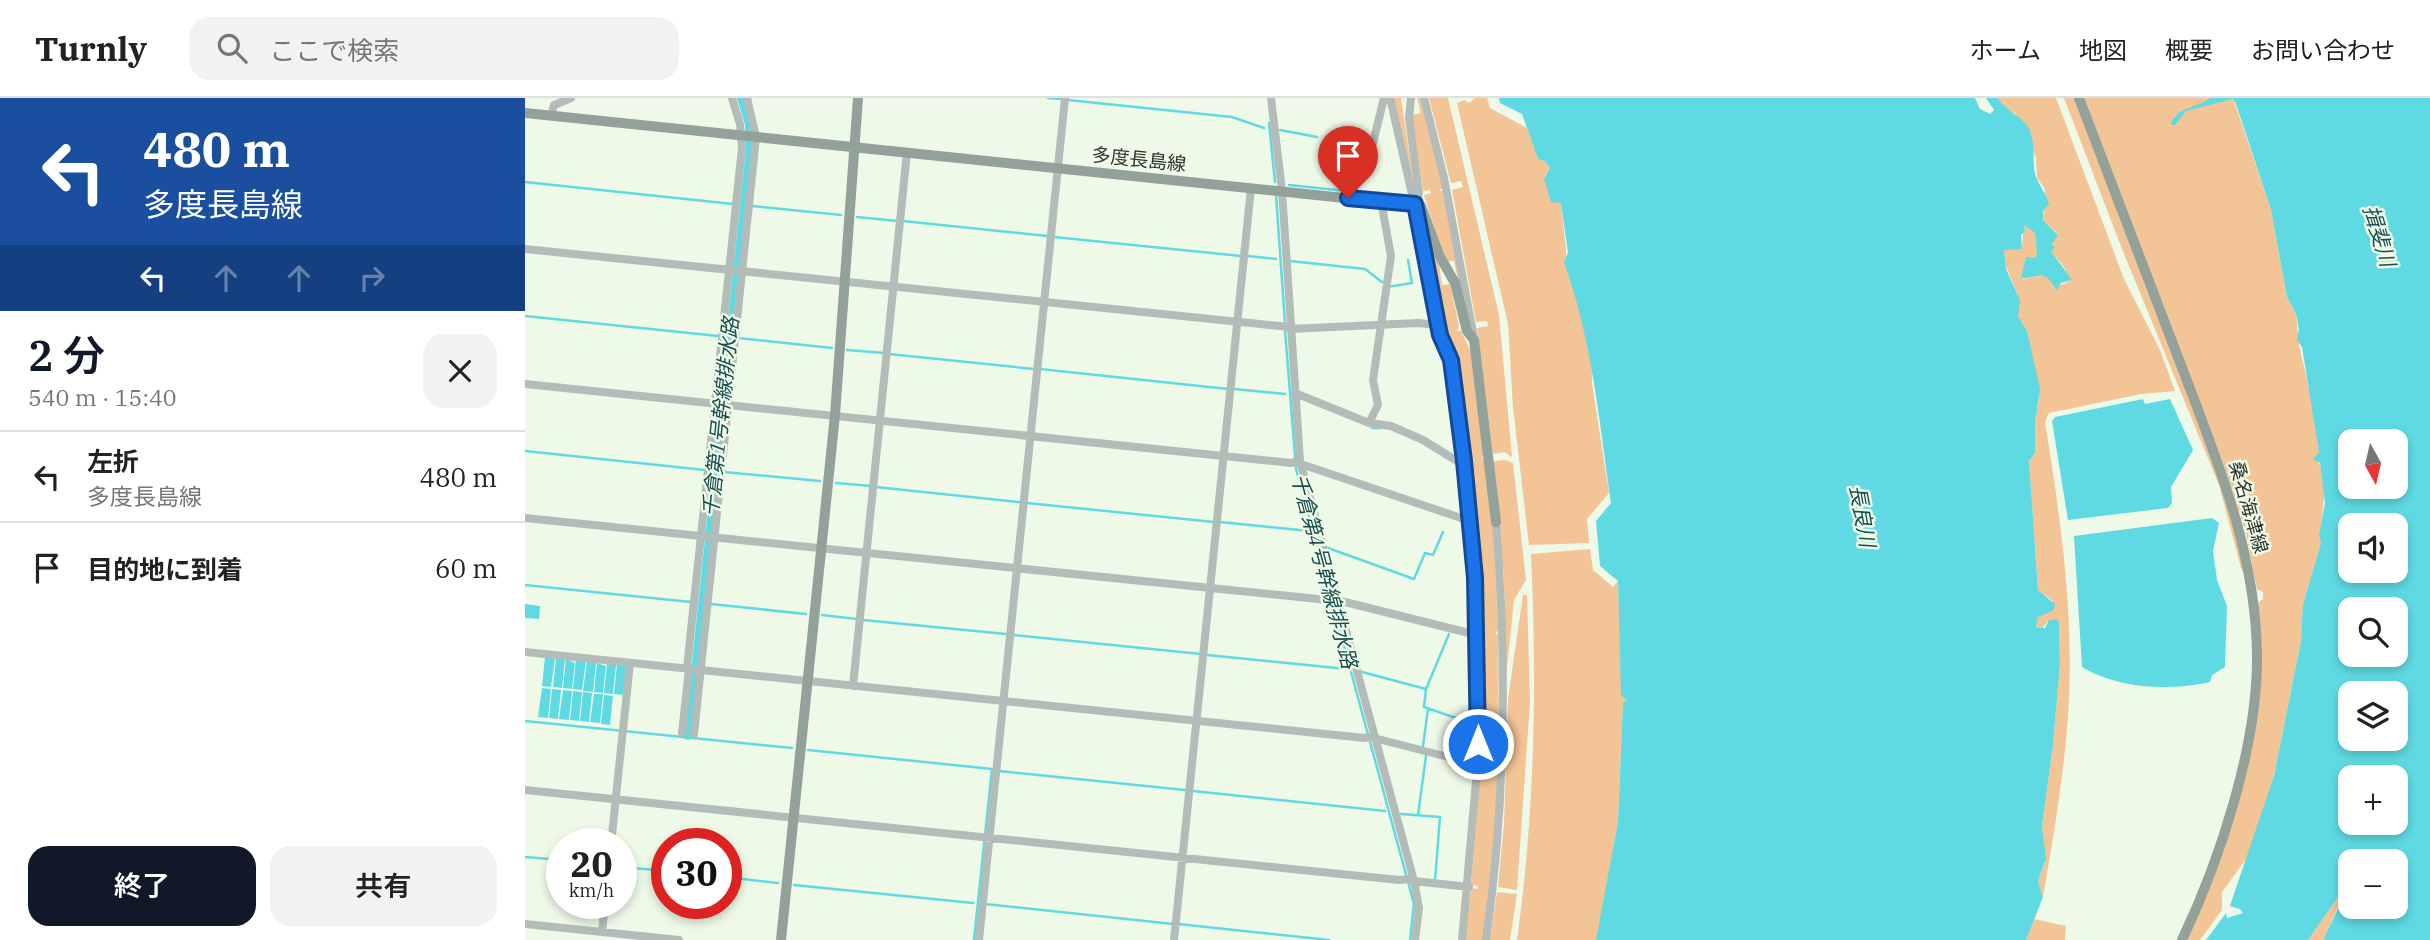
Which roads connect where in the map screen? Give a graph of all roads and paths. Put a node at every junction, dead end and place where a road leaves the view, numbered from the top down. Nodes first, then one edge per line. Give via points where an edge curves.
1 (571, 98) edge
2 (732, 98) edge
3 (747, 98) edge
4 (858, 98) edge
5 (1065, 98) edge
6 (1271, 98) edge
7 (1384, 98) edge
8 (1389, 98) edge
9 (1411, 98) edge
10 (1424, 98) edge
11 (2079, 98) edge
12 (525, 113) edge
13 (551, 116) junction
14 (748, 136) junction
15 (855, 147) junction
16 (907, 152) junction
17 (1058, 168) junction
18 (1251, 188) junction
19 (1282, 191) junction
20 (1348, 198) junction
21 (1381, 201) junction
22 (1415, 204) junction
23 (525, 249) edge
24 (735, 271) junction
25 (844, 282) junction
26 (894, 287) junction
27 (1044, 303) junction
28 (1237, 323) junction
29 (1379, 324) junction
30 (1438, 326) junction
31 (1287, 328) junction
32 (1474, 340) junction
33 (525, 384) edge
34 (1295, 393) junction
35 (716, 403) junction
36 (728, 404) junction
37 (835, 415) junction
38 (880, 420) junction
39 (1370, 423) junction
40 (1030, 436) junction
41 (1224, 456) junction
42 (1297, 462) junction
43 (1465, 466) junction
44 (525, 518) edge
45 (1470, 518) junction
46 (1496, 522) joint
47 (702, 536) junction
48 (714, 537) junction
49 (821, 548) junction
50 (867, 553) junction
51 (1016, 569) junction
52 (1210, 588) junction
53 (1334, 600) junction
54 (1477, 635) junction
55 (525, 652) edge
56 (630, 663) junction
57 (693, 669) junction
58 (807, 681) junction
59 (853, 686) junction
60 (1003, 701) junction
61 (1197, 721) junction
62 (682, 733) dead end
63 (694, 734) dead end
64 (1371, 737) junction
65 (1478, 758) junction
66 (525, 790) edge
67 (615, 799) junction
68 (793, 818) junction
69 (612, 828) edge
70 (986, 838) junction
71 (1183, 858) junction
72 (1410, 880) junction
73 (1469, 887) junction
74 (603, 919) edge
75 (525, 925) edge
76 (602, 932) junction
77 (679, 940) edge
78 (781, 940) edge
79 (979, 940) edge
80 (1174, 940) edge
81 (1415, 940) edge
82 (1462, 940) edge
83 (1486, 940) edge
84 (2182, 940) edge

1 - 13 street via 554,105
2 - 14 street
3 - 14 street
4 - 15 main road
5 - 17 street
6 - 19 street
7 - 20 street via 1370,155
8 - 22 street
9 - 22 street via 1409,118 1419,194
10 - 32 street
11 - 84 main road, 桑名海津線 via 2227,485 2255,605 2257,658 2240,774 2211,871
12 - 13 main road, 多度長島線
13 - 14 main road, 多度長島線
14 - 15 main road, 多度長島線
14 - 24 street
14 - 24 street
15 - 16 main road, 多度長島線
15 - 25 main road
16 - 17 main road, 多度長島線
16 - 26 street
17 - 18 main road, 多度長島線
17 - 27 street
18 - 19 main road, 多度長島線
18 - 28 street
19 - 20 main road, 多度長島線
19 - 31 street
20 - 21 main road, 多度長島線
21 - 22 main road, 多度長島線
21 - 29 street via 1391,256
22 - 30 street
22 - 32 main road via 1424,209
23 - 24 street
24 - 25 street
24 - 35 street
24 - 36 street
25 - 26 street
25 - 37 main road
26 - 27 street
26 - 38 street
27 - 28 street
27 - 40 street
28 - 31 street
28 - 41 street
29 - 30 street
29 - 31 street
29 - 39 street via 1373,380 1379,400
30 - 43 street via 1451,360
31 - 34 street
32 - 46 main road
33 - 35 street
34 - 39 street
34 - 42 street
35 - 36 street
35 - 47 street
36 - 37 street
36 - 48 street
37 - 38 street
37 - 49 main road
38 - 40 street
38 - 50 street
39 - 43 street via 1391,426 1423,440
40 - 41 street
40 - 51 street
41 - 42 street
41 - 52 street
42 - 45 street
42 - 53 street
43 - 45 street
44 - 47 street
45 - 54 street
46 - 83 street via 1503,634 1503,761 1501,824
47 - 48 street
47 - 57 street
48 - 49 street
48 - 57 street
49 - 50 street
49 - 58 main road
50 - 51 street
50 - 59 street
51 - 52 street
51 - 60 street
52 - 53 street
52 - 61 street
53 - 54 street
53 - 64 street
54 - 65 street
55 - 56 street
56 - 57 street
56 - 67 street
57 - 58 street
57 - 62 street
57 - 63 street
58 - 59 street
58 - 68 main road
59 - 60 street
60 - 61 street
60 - 70 street
61 - 64 street
61 - 71 street
64 - 65 street via 1456,759
64 - 72 street
65 - 73 street
66 - 67 street
67 - 68 street
67 - 69 street
68 - 70 street
68 - 78 main road
70 - 71 street
70 - 79 street
71 - 72 street
71 - 80 street
72 - 73 street
72 - 81 street via 1419,908
73 - 82 street
74 - 76 street
75 - 76 street
76 - 77 street

